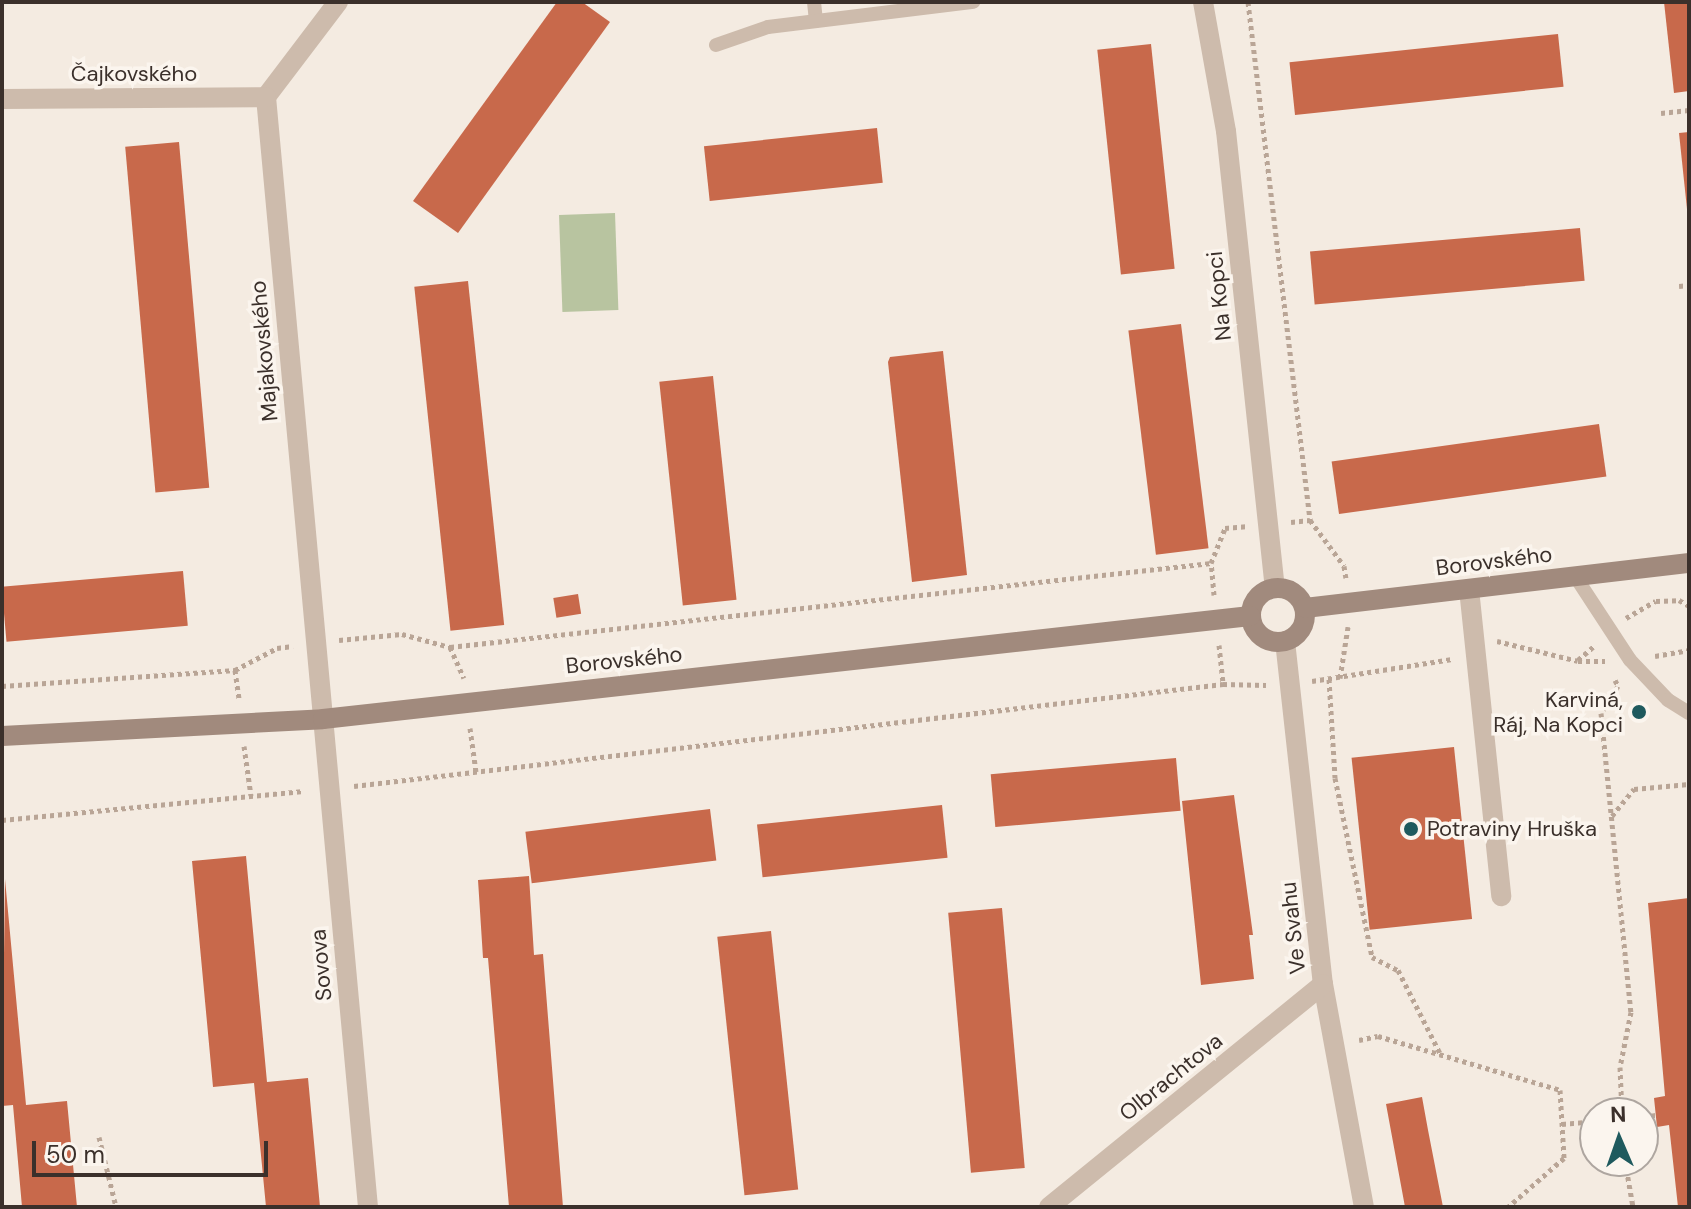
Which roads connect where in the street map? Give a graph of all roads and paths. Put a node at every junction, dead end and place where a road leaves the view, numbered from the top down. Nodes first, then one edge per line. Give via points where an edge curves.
1 (338, 2) edge
2 (814, 2) edge
3 (973, 2) edge
4 (1203, 2) edge
5 (1248, 2) edge
6 (816, 21) junction
7 (716, 45) dead end
8 (266, 97) junction
9 (2, 99) edge
10 (1689, 110) edge
11 (1661, 113) dead end
12 (1689, 285) edge
13 (1679, 286) dead end
14 (1310, 520) dead end
15 (1211, 563) dead end
16 (1689, 563) edge
17 (1575, 576) junction
18 (1275, 587) junction
19 (1469, 589) junction
20 (1305, 608) junction
21 (1250, 616) junction
22 (1285, 641) junction
23 (315, 643) junction
24 (1475, 646) junction
25 (1689, 650) edge
26 (1630, 660) junction
27 (1606, 661) junction
28 (1329, 679) junction
29 (1291, 683) junction
30 (2, 686) edge
31 (1689, 713) edge
32 (323, 719) junction
33 (2, 736) edge
34 (1689, 784) edge
35 (329, 789) junction
36 (1611, 817) junction
37 (2, 820) edge
38 (1501, 896) dead end
39 (1323, 984) junction
40 (1334, 1044) junction
41 (1441, 1055) junction
42 (1621, 1097) edge
43 (1579, 1122) edge
44 (1562, 1124) junction
45 (99, 1137) dead end
46 (1628, 1177) edge
47 (116, 1207) edge
48 (368, 1207) edge
49 (1049, 1207) edge
50 (1364, 1207) edge
51 (1508, 1207) edge
52 (1633, 1207) edge

1 - 8 street
2 - 6 lane
3 - 6 lane
4 - 18 street, Na Kopci via 1226,131
5 - 14 path
6 - 7 lane via 768,27
8 - 9 street, Čajkovského
8 - 23 street, Majakovského
10 - 11 path
12 - 13 path
15 - 23 path via 450,647 402,634
16 - 17 main road, Borovského
17 - 19 main road, Borovského
17 - 26 lane
18 - 20 main road via 1294,592
18 - 21 main road via 1256,599
19 - 20 main road, Borovského
19 - 24 street
20 - 22 main road via 1301,631
21 - 22 main road via 1266,639
21 - 32 main road, Borovského
22 - 29 street, Ve Svahu
23 - 30 path via 277,648 235,670
23 - 32 street, Majakovského
24 - 27 path via 1494,640 1578,661
24 - 28 path via 1456,658
24 - 38 street
25 - 26 path
26 - 27 path
26 - 31 lane via 1668,700
27 - 36 path via 1618,686 1601,713
28 - 29 path
28 - 41 path via 1335,778 1372,957 1398,970
29 - 35 path via 1223,684
29 - 39 street, Ve Svahu
32 - 33 main road, Borovského
32 - 35 street, Sovova
34 - 36 path via 1634,789
35 - 37 path
35 - 48 street, Sovova
36 - 42 path via 1631,1012 1620,1067
39 - 40 street, Ve Svahu
39 - 49 street, Olbrachtova
40 - 41 path via 1378,1036
40 - 50 street, Ve Svahu
41 - 44 path via 1560,1090
43 - 44 path
44 - 51 path via 1564,1158
45 - 47 path
46 - 52 path

